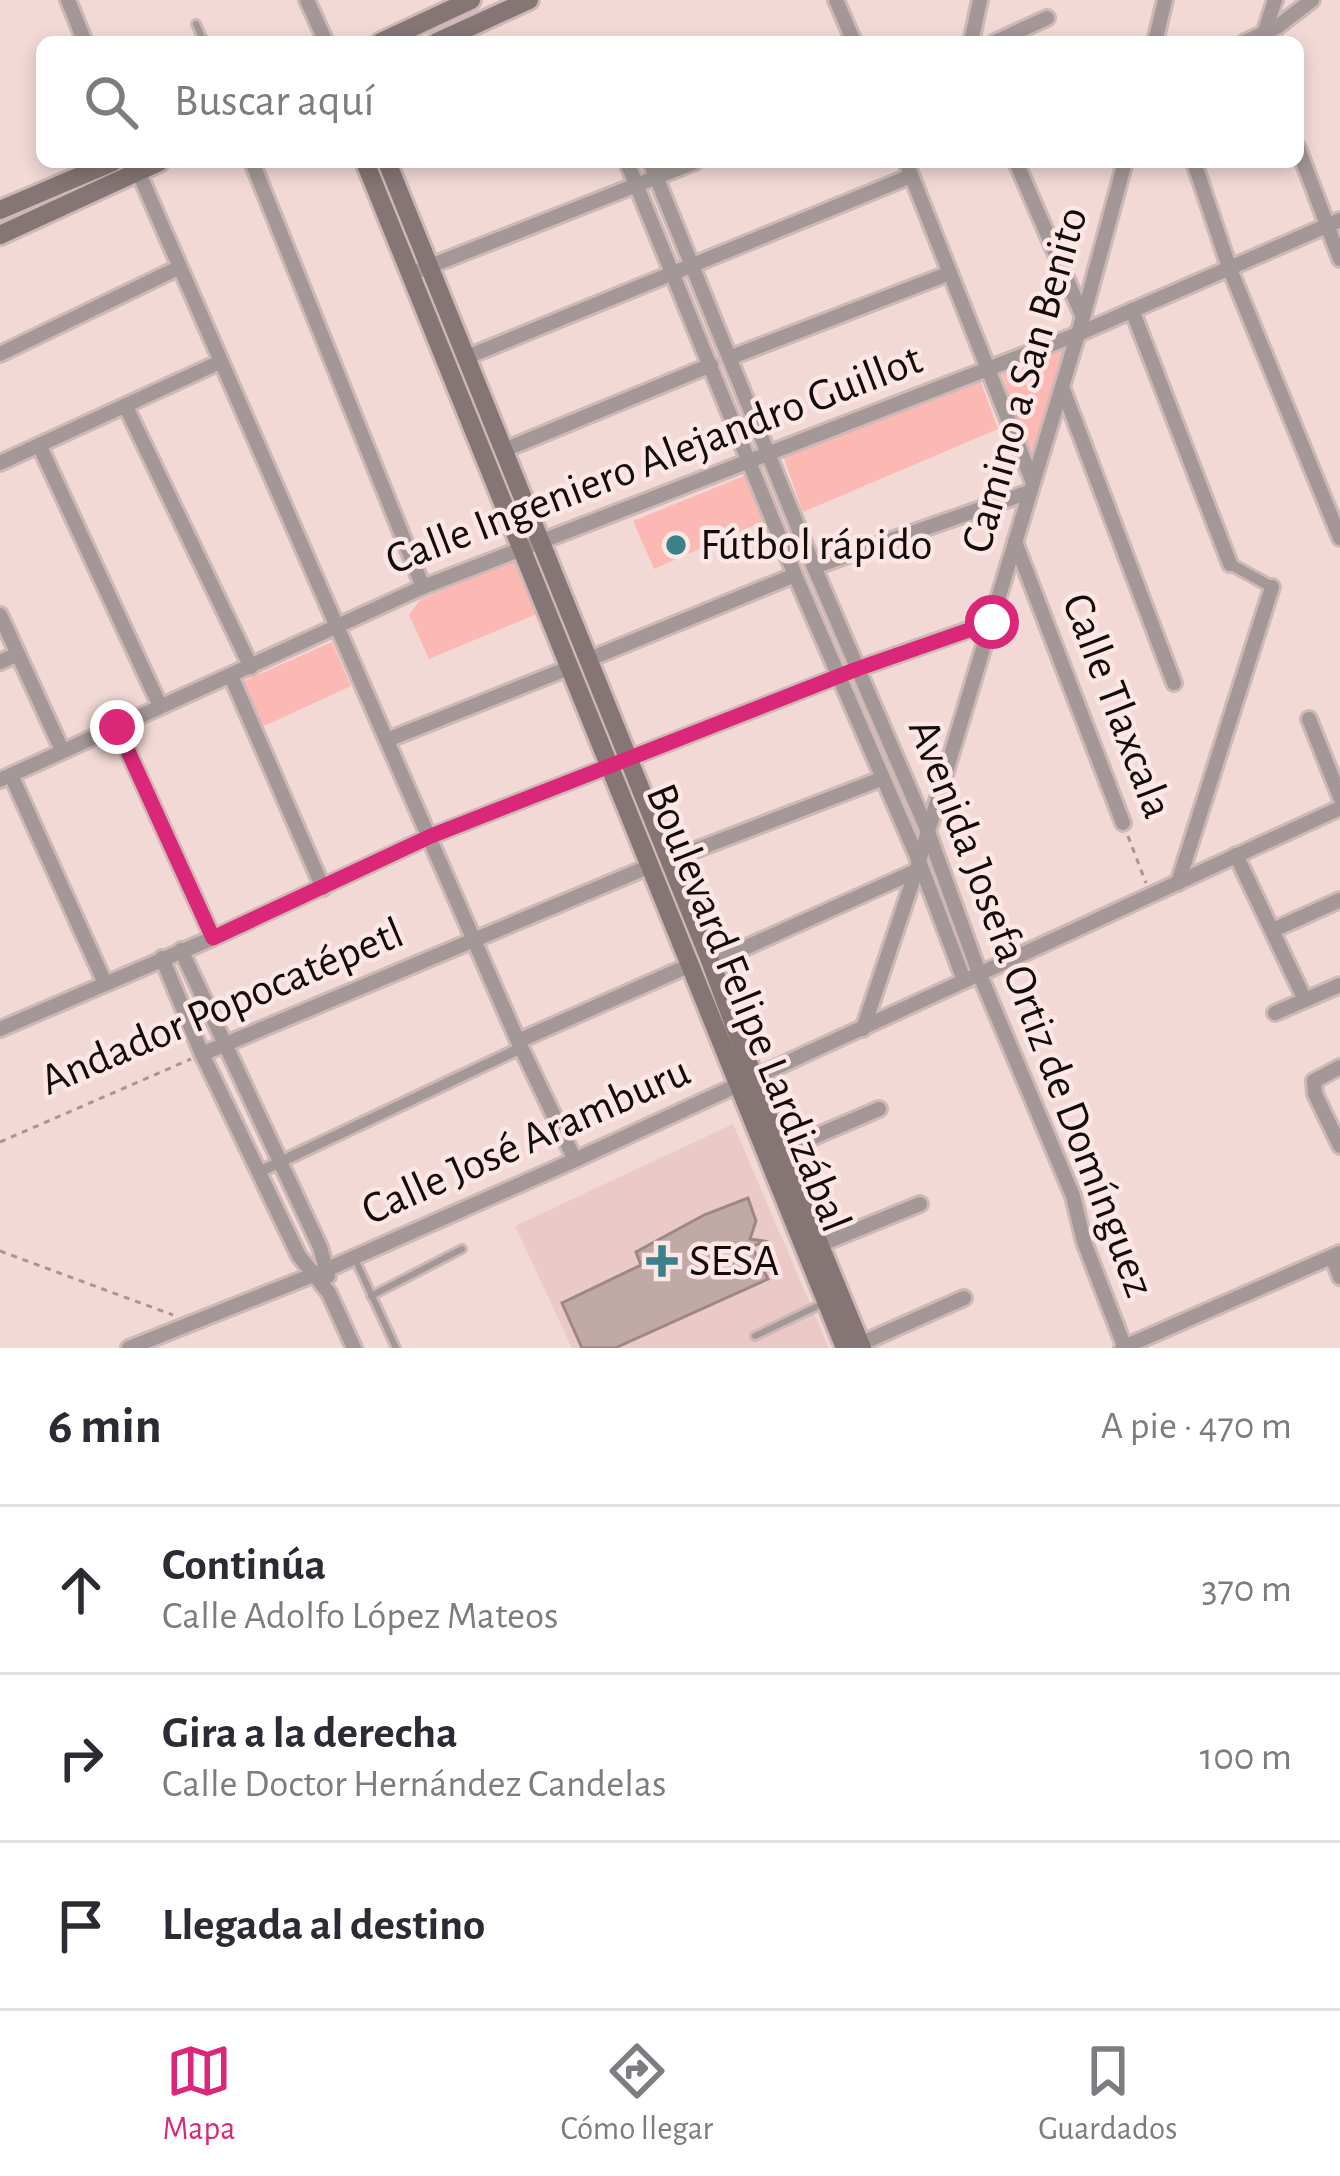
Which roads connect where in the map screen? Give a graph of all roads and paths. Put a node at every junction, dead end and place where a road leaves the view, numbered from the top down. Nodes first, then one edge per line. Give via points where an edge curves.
1 (68, 0) edge
2 (307, 0) edge
3 (471, 0) edge
4 (529, 0) edge
5 (836, 0) edge
6 (980, 0) edge
7 (1165, 0) edge
8 (1275, 0) edge
9 (1312, 0) edge
10 (1047, 18) dead end
11 (196, 24) dead end
12 (83, 36) edge
13 (201, 36) edge
14 (325, 36) edge
15 (394, 36) edge
16 (450, 36) edge
17 (851, 36) edge
18 (972, 36) edge
19 (1008, 36) edge
20 (1156, 36) edge
21 (1264, 36) edge
22 (1267, 36) edge
23 (1304, 160) edge
24 (145, 168) edge
25 (254, 168) edge
26 (368, 168) edge
27 (389, 168) edge
28 (629, 168) edge
29 (652, 168) edge
30 (679, 168) edge
31 (1019, 168) edge
32 (1123, 168) edge
33 (1196, 168) edge
34 (78, 169) edge
35 (908, 169) edge
36 (138, 171) junction
37 (655, 178) junction
38 (636, 186) junction
39 (0, 210) edge
40 (1334, 223) edge
41 (0, 235) edge
42 (1340, 259) edge
43 (691, 265) junction
44 (178, 268) junction
45 (1229, 268) junction
46 (419, 270) junction
47 (672, 273) junction
48 (950, 273) junction
49 (1132, 310) junction
50 (1083, 317) junction
51 (1078, 334) junction
52 (0, 354) edge
53 (467, 357) junction
54 (729, 358) junction
55 (220, 362) junction
56 (711, 365) junction
57 (989, 368) junction
58 (1062, 387) junction
59 (126, 407) junction
60 (40, 447) junction
61 (504, 450) junction
62 (768, 453) junction
63 (750, 460) junction
64 (0, 464) edge
65 (1030, 486) junction
66 (1340, 538) edge
67 (1016, 542) junction
68 (534, 546) junction
69 (1230, 564) joint
70 (814, 567) junction
71 (795, 575) junction
72 (423, 587) junction
73 (1272, 587) joint
74 (0, 615) edge
75 (992, 622) junction
76 (338, 625) junction
77 (19, 654) junction
78 (0, 662) edge
79 (579, 663) junction
80 (251, 667) junction
81 (857, 669) junction
82 (231, 676) junction
83 (838, 677) junction
84 (1174, 683) dead end
85 (160, 706) junction
86 (1309, 719) dead end
87 (117, 727) junction
88 (387, 740) junction
89 (62, 750) junction
90 (617, 763) junction
91 (6, 778) edge
92 (881, 778) junction
93 (1340, 797) edge
94 (1340, 808) edge
95 (1123, 824) joint
96 (928, 832) junction
97 (431, 836) junction
98 (1236, 856) junction
99 (669, 860) junction
100 (918, 866) junction
101 (648, 867) junction
102 (1178, 883) junction
103 (322, 888) junction
104 (1151, 896) junction
105 (1340, 900) edge
106 (1273, 930) junction
107 (213, 938) junction
108 (473, 938) junction
109 (181, 950) junction
110 (162, 958) junction
111 (711, 963) junction
112 (688, 966) junction
113 (971, 976) junction
114 (105, 983) junction
115 (1340, 985) edge
116 (1306, 1000) junction
117 (1275, 1013) dead end
118 (0, 1029) edge
119 (863, 1029) junction
120 (227, 1044) junction
121 (519, 1044) junction
122 (202, 1054) junction
123 (1340, 1067) edge
124 (747, 1082) junction
125 (879, 1109) dead end
126 (0, 1142) edge
127 (1340, 1146) edge
128 (781, 1151) junction
129 (575, 1160) junction
130 (281, 1162) junction
131 (259, 1172) junction
132 (920, 1204) dead end
133 (462, 1249) dead end
134 (0, 1251) edge
135 (1336, 1255) edge
136 (354, 1257) junction
137 (819, 1259) junction
138 (328, 1269) junction
139 (312, 1275) junction
140 (1340, 1277) edge
141 (329, 1293) junction
142 (371, 1296) junction
143 (964, 1298) dead end
144 (826, 1302) junction
145 (191, 1322) junction
146 (755, 1336) dead end
147 (855, 1346) edge
148 (129, 1348) edge
149 (355, 1348) edge
150 (396, 1348) edge
151 (1124, 1348) edge

1 - 12 street
2 - 14 street
3 - 15 main road
4 - 16 main road
5 - 17 street
6 - 18 street
7 - 20 street
8 - 21 street
9 - 22 street
10 - 19 street
11 - 13 lane
23 - 40 street
24 - 36 main road
25 - 72 street
26 - 46 main road, Boulevard Felipe Lardizábal
27 - 46 main road, Boulevard Felipe Lardizábal
28 - 38 street, Avenida Josefa Ortiz de Domínguez
29 - 37 street, Avenida Josefa Ortiz de Domínguez
30 - 37 street
31 - 50 street
32 - 50 street, Camino a San Benito
33 - 45 street
34 - 39 main road
35 - 43 street
35 - 48 street
36 - 41 main road
36 - 44 street
37 - 38 street
37 - 43 street, Avenida Josefa Ortiz de Domínguez
38 - 46 street
38 - 47 street, Avenida Josefa Ortiz de Domínguez
40 - 42 street
40 - 45 street, Calle Ingeniero Alejandro Guillot
43 - 47 street
43 - 54 street, Avenida Josefa Ortiz de Domínguez
44 - 52 street
44 - 55 street
45 - 49 street, Calle Ingeniero Alejandro Guillot
45 - 66 street
46 - 53 main road, Boulevard Felipe Lardizábal
46 - 68 main road, Boulevard Felipe Lardizábal
47 - 53 street
47 - 56 street, Avenida Josefa Ortiz de Domínguez
48 - 54 street
48 - 57 street
49 - 51 street, Calle Ingeniero Alejandro Guillot
49 - 69 street
50 - 51 street, Camino a San Benito
51 - 57 street, Calle Ingeniero Alejandro Guillot
51 - 58 street, Camino a San Benito
53 - 61 main road, Boulevard Felipe Lardizábal
54 - 62 street, Avenida Josefa Ortiz de Domínguez
55 - 59 street
55 - 76 street
56 - 61 street
56 - 63 street, Avenida Josefa Ortiz de Domínguez
57 - 62 street, Calle Ingeniero Alejandro Guillot
57 - 65 street
58 - 65 street, Camino a San Benito
58 - 84 street
59 - 60 street
59 - 80 street
60 - 64 street
60 - 85 street
61 - 68 main road, Boulevard Felipe Lardizábal
62 - 63 street, Calle Ingeniero Alejandro Guillot
62 - 70 street, Avenida Josefa Ortiz de Domínguez
63 - 68 street, Calle Ingeniero Alejandro Guillot
63 - 71 street, Avenida Josefa Ortiz de Domínguez
65 - 67 street, Camino a San Benito
65 - 70 street
67 - 75 street, Camino a San Benito
67 - 95 street, Calle Tlaxcala
68 - 72 street, Calle Ingeniero Alejandro Guillot
68 - 79 main road, Boulevard Felipe Lardizábal
69 - 73 street
70 - 81 street, Avenida Josefa Ortiz de Domínguez
71 - 79 street
71 - 83 street, Avenida Josefa Ortiz de Domínguez
72 - 76 street, Calle Ingeniero Alejandro Guillot
73 - 102 street
74 - 77 street
75 - 81 street
75 - 96 street, Camino a San Benito
76 - 80 street, Calle Ingeniero Alejandro Guillot
76 - 88 street
77 - 78 street
77 - 89 street
79 - 88 street
79 - 90 main road, Boulevard Felipe Lardizábal
80 - 82 street, Calle Ingeniero Alejandro Guillot
81 - 83 street
81 - 96 street, Avenida Josefa Ortiz de Domínguez
82 - 85 street, Calle Ingeniero Alejandro Guillot
82 - 103 street
83 - 90 street
83 - 92 street, Avenida Josefa Ortiz de Domínguez
85 - 87 street, Calle Ingeniero Alejandro Guillot
86 - 93 street
87 - 89 street, Calle Ingeniero Alejandro Guillot
87 - 107 street
88 - 97 street
89 - 91 street, Calle Ingeniero Alejandro Guillot
90 - 97 street
90 - 99 main road, Boulevard Felipe Lardizábal
90 - 101 main road, Boulevard Felipe Lardizábal
91 - 114 street
92 - 99 street
92 - 100 street, Avenida Josefa Ortiz de Domínguez
94 - 98 street, Calle José Aramburu
95 - 104 path, Calle Tlaxcala
96 - 100 street, Camino a San Benito
96 - 113 street, Avenida Josefa Ortiz de Domínguez
97 - 103 street
97 - 108 street
98 - 102 street, Calle José Aramburu
98 - 106 street
99 - 111 main road, Boulevard Felipe Lardizábal
100 - 111 street
100 - 113 street, Avenida Josefa Ortiz de Domínguez
100 - 119 street, Camino a San Benito
101 - 108 street, Andador Popocatépetl
101 - 112 main road, Boulevard Felipe Lardizábal
102 - 104 street, Calle José Aramburu
103 - 107 street
104 - 113 street, Calle José Aramburu
105 - 106 street
106 - 116 street
107 - 109 street
108 - 120 street, Andador Popocatépetl
108 - 121 street
109 - 110 street
109 - 120 street
110 - 114 street
110 - 122 street
111 - 124 main road, Boulevard Felipe Lardizábal
112 - 121 street
112 - 124 main road, Boulevard Felipe Lardizábal
113 - 119 street, Calle José Aramburu
113 - 151 street, Avenida Josefa Ortiz de Domínguez via 1073,1196
114 - 118 street
115 - 116 street
116 - 117 street
119 - 124 street, Calle José Aramburu
120 - 122 street, Andador Popocatépetl
120 - 130 street
121 - 129 street
121 - 130 street
122 - 126 path, Andador Popocatépetl
122 - 131 street
123 - 127 street via 1314,1081
124 - 128 main road, Boulevard Felipe Lardizábal
124 - 129 street, Calle José Aramburu
124 - 137 main road, Boulevard Felipe Lardizábal
125 - 128 street
128 - 137 main road, Boulevard Felipe Lardizábal
129 - 136 street, Calle José Aramburu
130 - 131 street
130 - 138 street
131 - 139 street
132 - 137 street
133 - 142 lane
134 - 145 path
135 - 140 street
135 - 151 street
136 - 138 street, Calle José Aramburu
136 - 142 lane
137 - 144 main road, Boulevard Felipe Lardizábal
137 - 147 main road, Boulevard Felipe Lardizábal
138 - 139 street, Calle José Aramburu
138 - 141 street
139 - 141 street
139 - 145 street, Calle José Aramburu
141 - 149 street
142 - 150 lane
143 - 147 street
144 - 146 lane
144 - 147 main road, Boulevard Felipe Lardizábal
145 - 148 street, Calle José Aramburu

